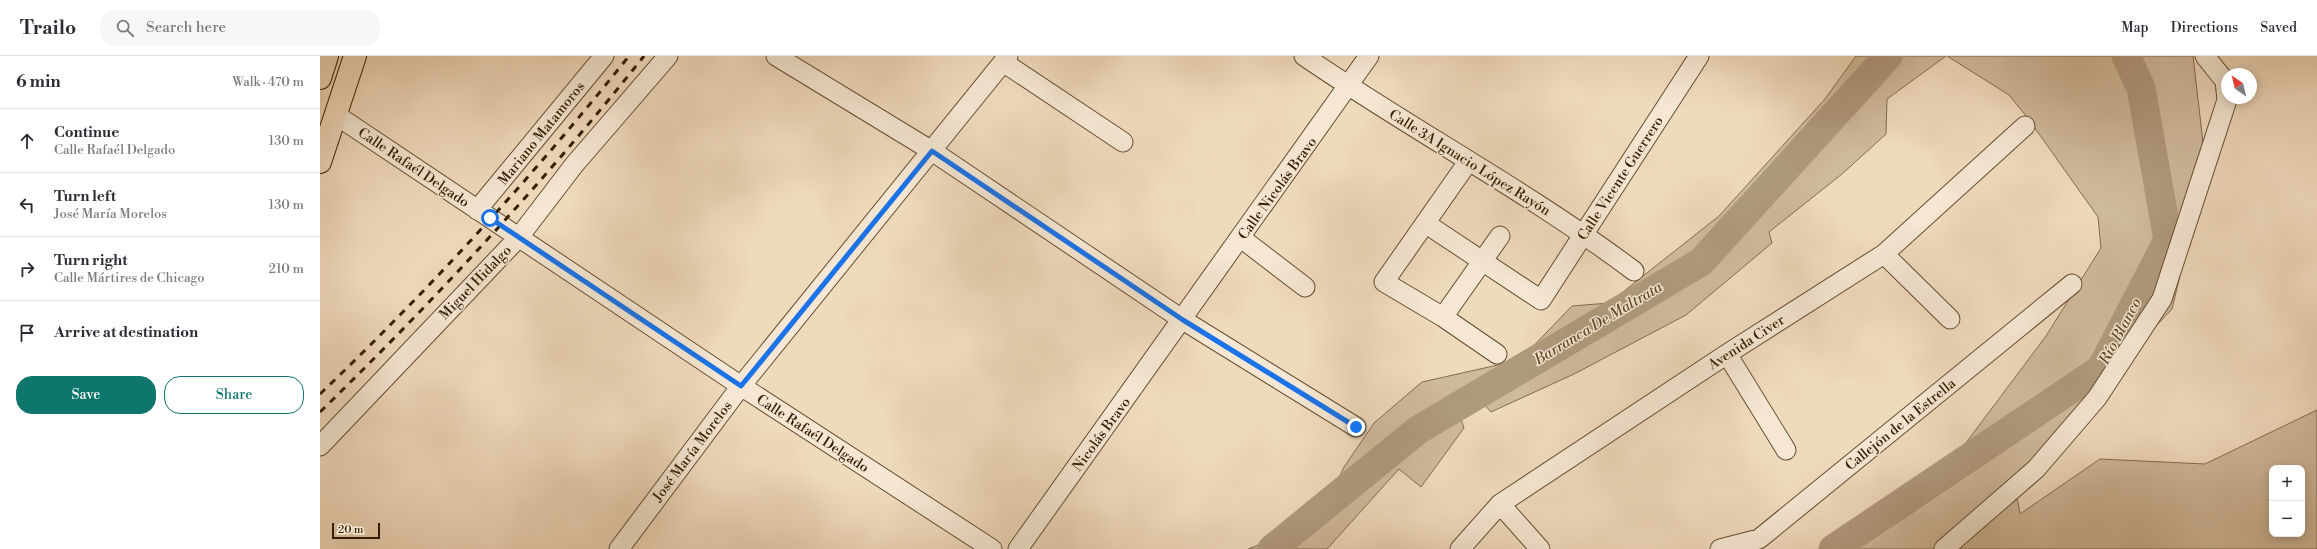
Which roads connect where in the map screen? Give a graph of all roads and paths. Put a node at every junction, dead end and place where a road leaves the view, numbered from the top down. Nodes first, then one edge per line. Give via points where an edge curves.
1 (327, 56) edge
2 (355, 56) edge
3 (604, 56) edge
4 (668, 56) edge
5 (776, 56) edge
6 (1304, 56) edge
7 (1369, 56) edge
8 (1699, 56) edge
9 (1006, 59) edge
10 (2207, 59) edge
11 (320, 78) edge
12 (1349, 87) junction
13 (336, 115) junction
14 (2024, 126) dead end
15 (1123, 142) dead end
16 (932, 151) junction
17 (320, 162) edge
18 (1468, 162) junction
19 (477, 210) junction
20 (1425, 223) junction
21 (1585, 234) junction
22 (1500, 236) dead end
23 (519, 237) junction
24 (1241, 238) junction
25 (1884, 254) junction
26 (1483, 261) junction
27 (1634, 271) dead end
28 (2072, 284) dead end
29 (1305, 287) dead end
30 (1443, 318) junction
31 (1950, 319) dead end
32 (1183, 320) junction
33 (1497, 354) dead end
34 (1727, 354) junction
35 (741, 386) junction
36 (1356, 427) dead end
37 (320, 446) edge
38 (1786, 450) dead end
39 (1500, 504) junction
40 (619, 549) edge
41 (992, 549) edge
42 (1018, 549) edge
43 (1460, 549) edge
44 (1540, 549) edge
45 (1720, 549) edge
46 (1944, 549) edge

1 - 11 main road
2 - 13 main road
3 - 19 street, Mariano Matamoros
4 - 23 street, Miguel Hidalgo via 574,165
5 - 16 street
6 - 12 street, Calle 3A Ignacio López Rayón
7 - 12 street, Calle Nicolás Bravo
8 - 21 street, Calle Vicente Guerrero
9 - 15 street
9 - 16 street, José María Morelos
10 - 46 street via 2225,81 2227,100 2162,299 2097,398 2036,469
12 - 18 street, Calle 3A Ignacio López Rayón
12 - 24 street, Calle Nicolás Bravo
13 - 17 main road
13 - 19 street, Calle Rafaél Delgado
14 - 25 street, Avenida Civer
16 - 32 street
16 - 35 street, José María Morelos
18 - 20 street
18 - 21 street, Calle 3A Ignacio López Rayón
19 - 23 street, Calle Rafaél Delgado
20 - 26 street
20 - 30 street via 1384,282
21 - 26 street, Calle Vicente Guerrero via 1541,300
21 - 27 street, Calle 3A Ignacio López Rayón
22 - 26 street
23 - 35 street, Calle Rafaél Delgado
23 - 37 street, Miguel Hidalgo
24 - 29 street
24 - 32 street, Calle Nicolás Bravo
25 - 31 street
25 - 34 street, Avenida Civer
26 - 30 street
28 - 45 street, Callejón de la Estrella via 1759,539
30 - 33 street
32 - 36 street
32 - 42 street, Nicolás Bravo
34 - 38 street
34 - 39 street, Avenida Civer
35 - 40 street, José María Morelos
35 - 41 street, Calle Rafaél Delgado
39 - 43 street, Avenida Civer
39 - 44 street

